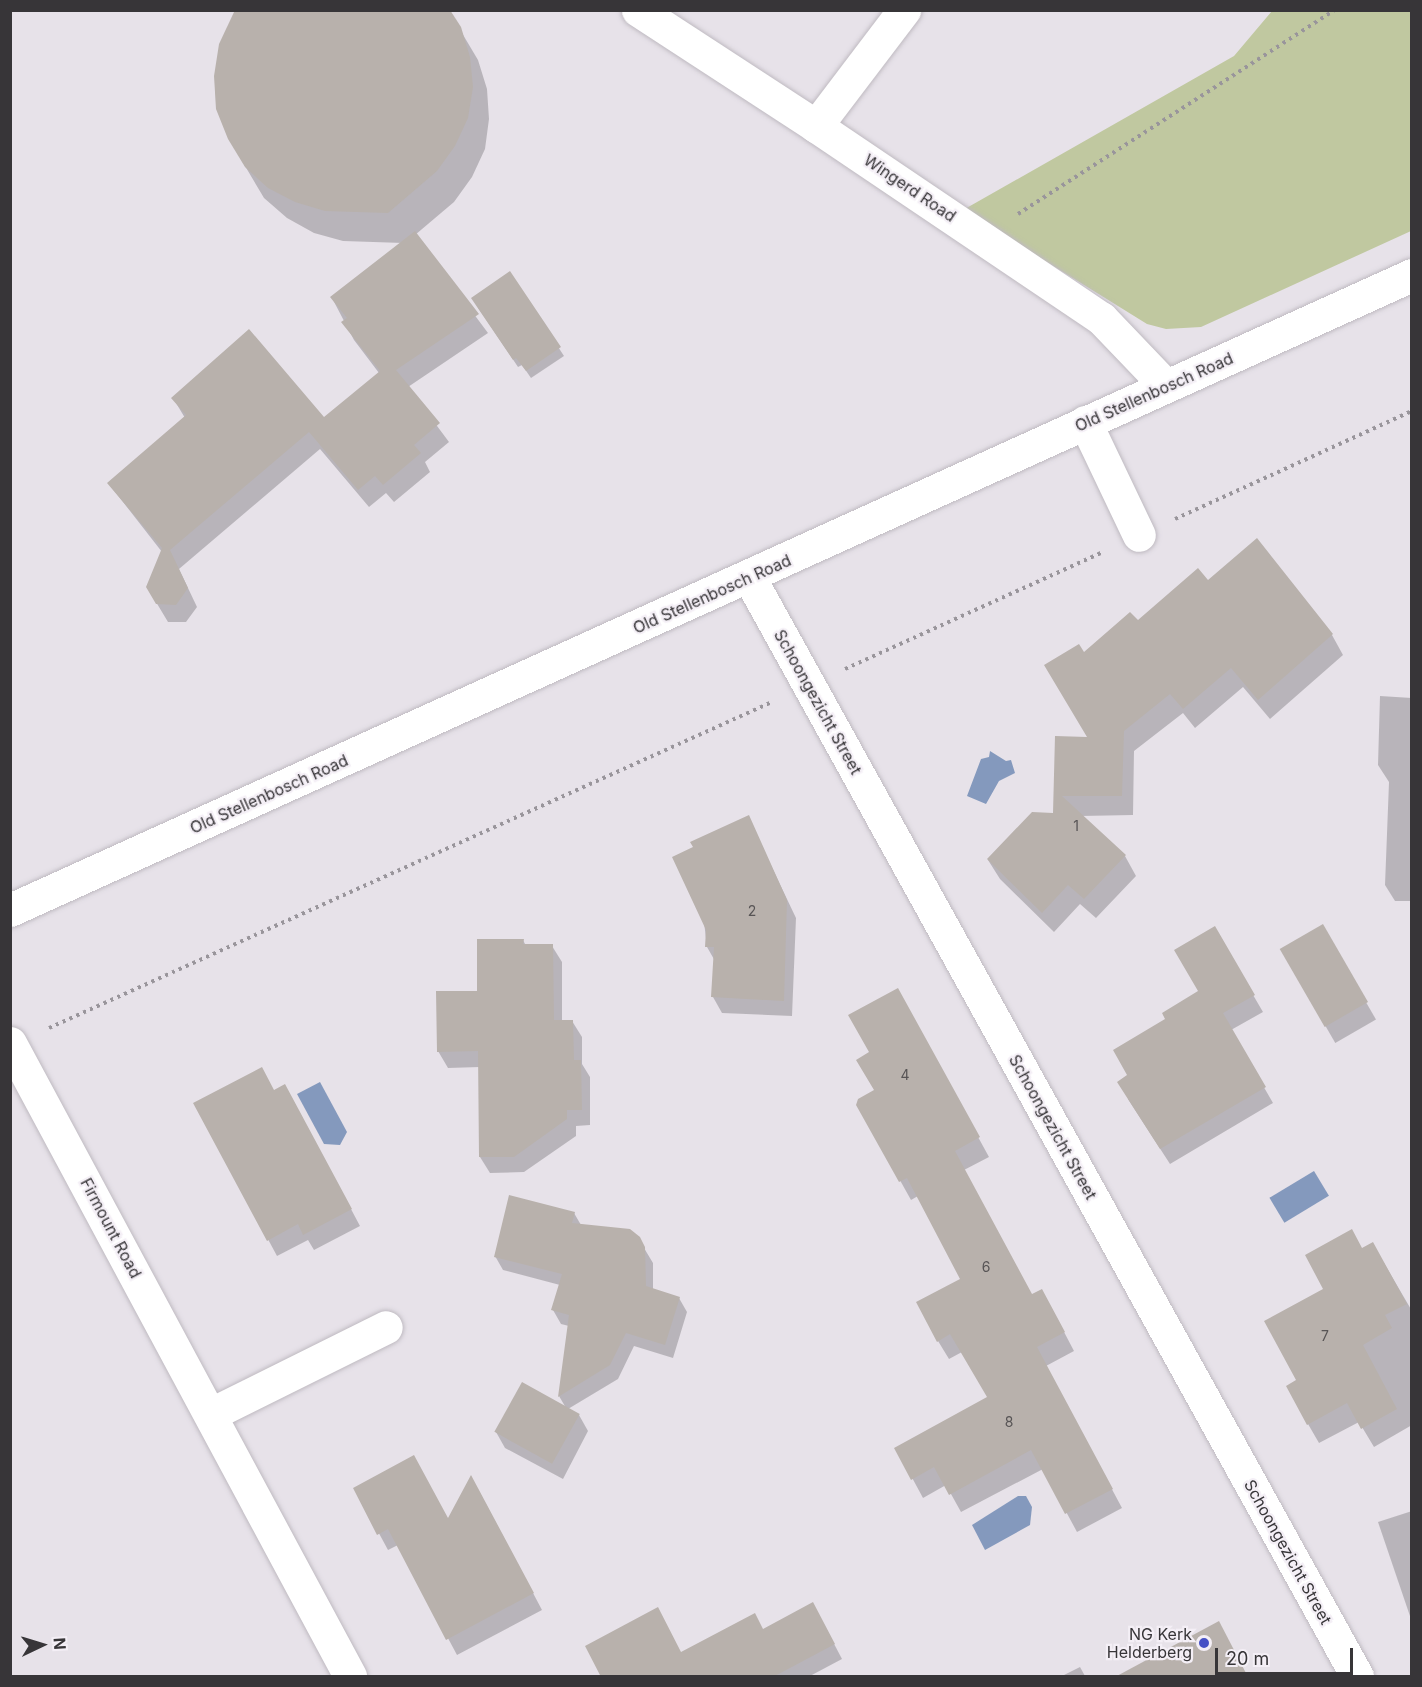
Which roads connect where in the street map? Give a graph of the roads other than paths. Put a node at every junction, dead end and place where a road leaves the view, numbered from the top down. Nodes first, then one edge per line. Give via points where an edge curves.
1 (638, 10) edge
2 (904, 10) edge
3 (816, 126) junction
4 (1412, 275) edge
5 (1166, 386) junction
6 (1085, 422) junction
7 (1139, 536) road end
8 (749, 578) junction
9 (10, 910) edge
10 (13, 1048) edge
11 (386, 1327) dead end
12 (211, 1414) junction
13 (339, 1673) edge
14 (1357, 1677) edge

1 - 3 street, Wingerd Road
2 - 3 street
3 - 5 street, Wingerd Road via 1101,318
4 - 5 street, Old Stellenbosch Road
5 - 6 street, Old Stellenbosch Road
6 - 7 street
6 - 8 street, Old Stellenbosch Road
8 - 9 street, Old Stellenbosch Road
8 - 14 street, Schoongezicht Street
10 - 12 street, Firmount Road
11 - 12 street
12 - 13 street, Firmount Road

